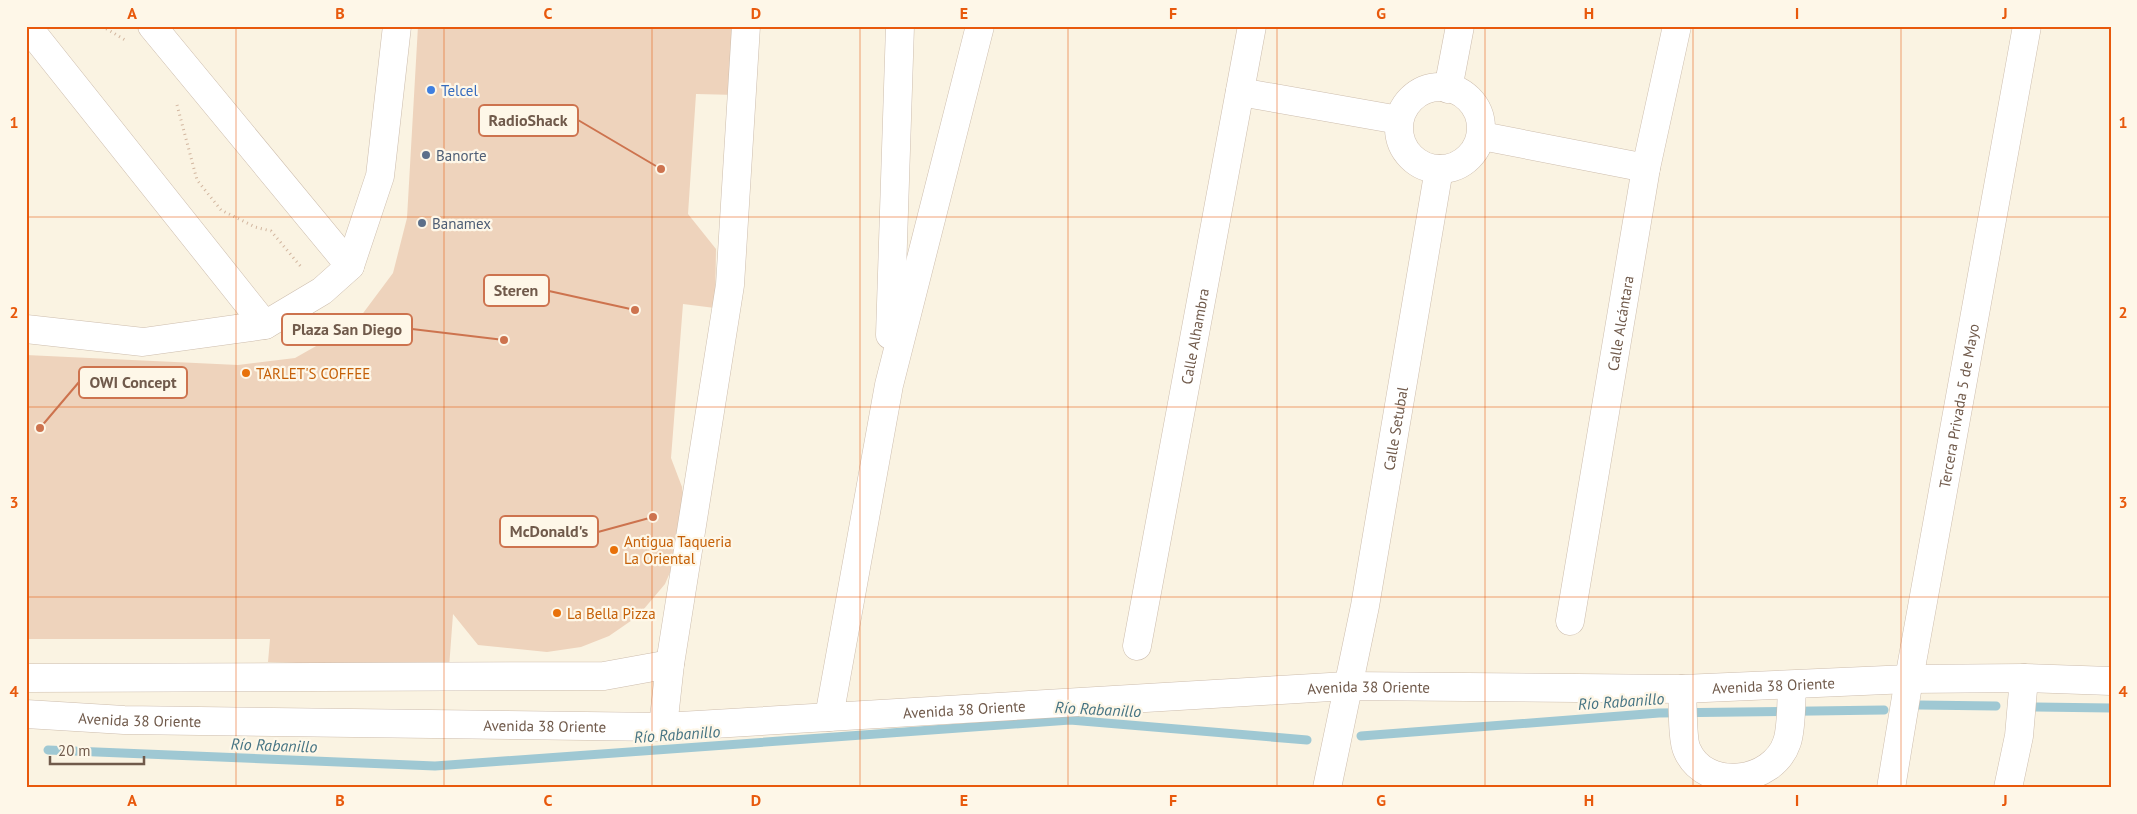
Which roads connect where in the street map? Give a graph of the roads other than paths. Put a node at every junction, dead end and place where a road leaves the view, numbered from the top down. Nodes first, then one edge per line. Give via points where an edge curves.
1 (27, 26) edge
2 (152, 26) edge
3 (397, 26) edge
4 (746, 26) edge
5 (900, 26) edge
6 (980, 26) edge
7 (1252, 26) edge
8 (1460, 26) edge
9 (1677, 26) edge
10 (2027, 26) edge
11 (1448, 89) junction
12 (1240, 92) junction
13 (1399, 120) junction
14 (1482, 136) junction
15 (1439, 168) junction
16 (1646, 168) junction
17 (350, 266) junction
18 (265, 325) junction
19 (26, 329) edge
20 (889, 385) junction
21 (1570, 621) dead end
22 (1137, 646) dead end
23 (670, 664) junction
24 (26, 678) edge
25 (2024, 678) junction
26 (1908, 679) junction
27 (2111, 681) edge
28 (1792, 685) junction
29 (1347, 686) junction
30 (1682, 689) junction
31 (26, 714) edge
32 (829, 717) junction
33 (663, 727) junction
34 (1718, 782) edge
35 (1327, 788) edge
36 (1891, 788) edge
37 (2008, 788) edge

1 - 18 street
2 - 17 street
3 - 17 street via 380,176
4 - 23 street via 730,285
5 - 20 street
6 - 20 street
7 - 12 street, Calle Alhambra
8 - 11 street
9 - 16 street, Calle Alcántara
10 - 26 street, Tercera Privada 5 de Mayo
11 - 13 street via 1436,86 1412,97
11 - 14 street via 1461,92 1479,111
12 - 13 street
12 - 22 street, Calle Alhambra
13 - 15 street via 1402,146 1420,165
14 - 15 street via 1469,159 1445,170
14 - 16 street
15 - 29 street, Calle Setubal via 1365,606
16 - 21 street, Calle Alcántara
17 - 18 street via 322,290
18 - 19 street via 144,342
20 - 32 street
23 - 24 street via 604,676
23 - 33 street
25 - 26 street, Avenida 38 Oriente
25 - 27 street, Avenida 38 Oriente
25 - 37 street via 2019,736
26 - 28 street, Avenida 38 Oriente
26 - 36 street, Tercera Privada 5 de Mayo
28 - 30 street, Avenida 38 Oriente
28 - 34 street via 1787,742 1777,758 1760,772
29 - 30 street, Avenida 38 Oriente
29 - 32 street, Avenida 38 Oriente
29 - 35 street, Calle Setubal
30 - 34 street via 1686,749 1699,766
31 - 33 street, Avenida 38 Oriente via 124,720
32 - 33 street, Avenida 38 Oriente

